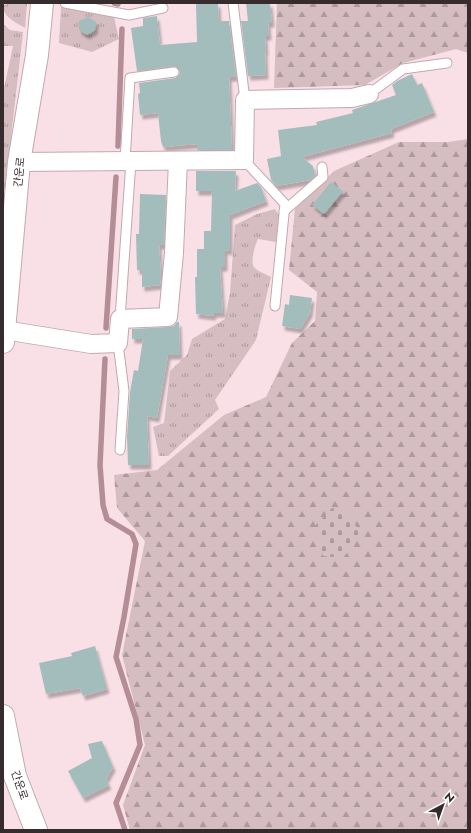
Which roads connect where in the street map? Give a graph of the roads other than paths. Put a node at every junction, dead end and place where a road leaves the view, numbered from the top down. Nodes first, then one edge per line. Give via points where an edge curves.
1 (42, 3) edge
2 (65, 3) edge
3 (233, 3) edge
4 (163, 8) dead end
5 (447, 63) dead end
6 (174, 72) dead end
7 (369, 94) joint
8 (245, 100) junction
9 (178, 160) junction
10 (244, 160) junction
11 (128, 161) junction
12 (20, 162) junction
13 (322, 167) dead end
14 (284, 211) junction
15 (275, 306) dead end
16 (120, 319) junction
17 (4, 336) edge
18 (118, 344) junction
19 (120, 450) dead end
20 (3, 716) edge
21 (36, 830) edge

1 - 12 street, 간운로
2 - 4 lane via 129,15
3 - 8 lane
5 - 7 lane via 403,69
6 - 11 lane via 130,78
7 - 8 street via 352,98
8 - 10 street
9 - 10 street
9 - 11 street
9 - 16 street via 168,317
10 - 14 lane via 285,204
11 - 12 street
11 - 16 lane
12 - 17 street, 간운로
13 - 14 lane via 323,177
14 - 15 lane
16 - 18 street
17 - 18 street
18 - 19 lane via 124,391
20 - 21 street, 간운로 via 15,776

